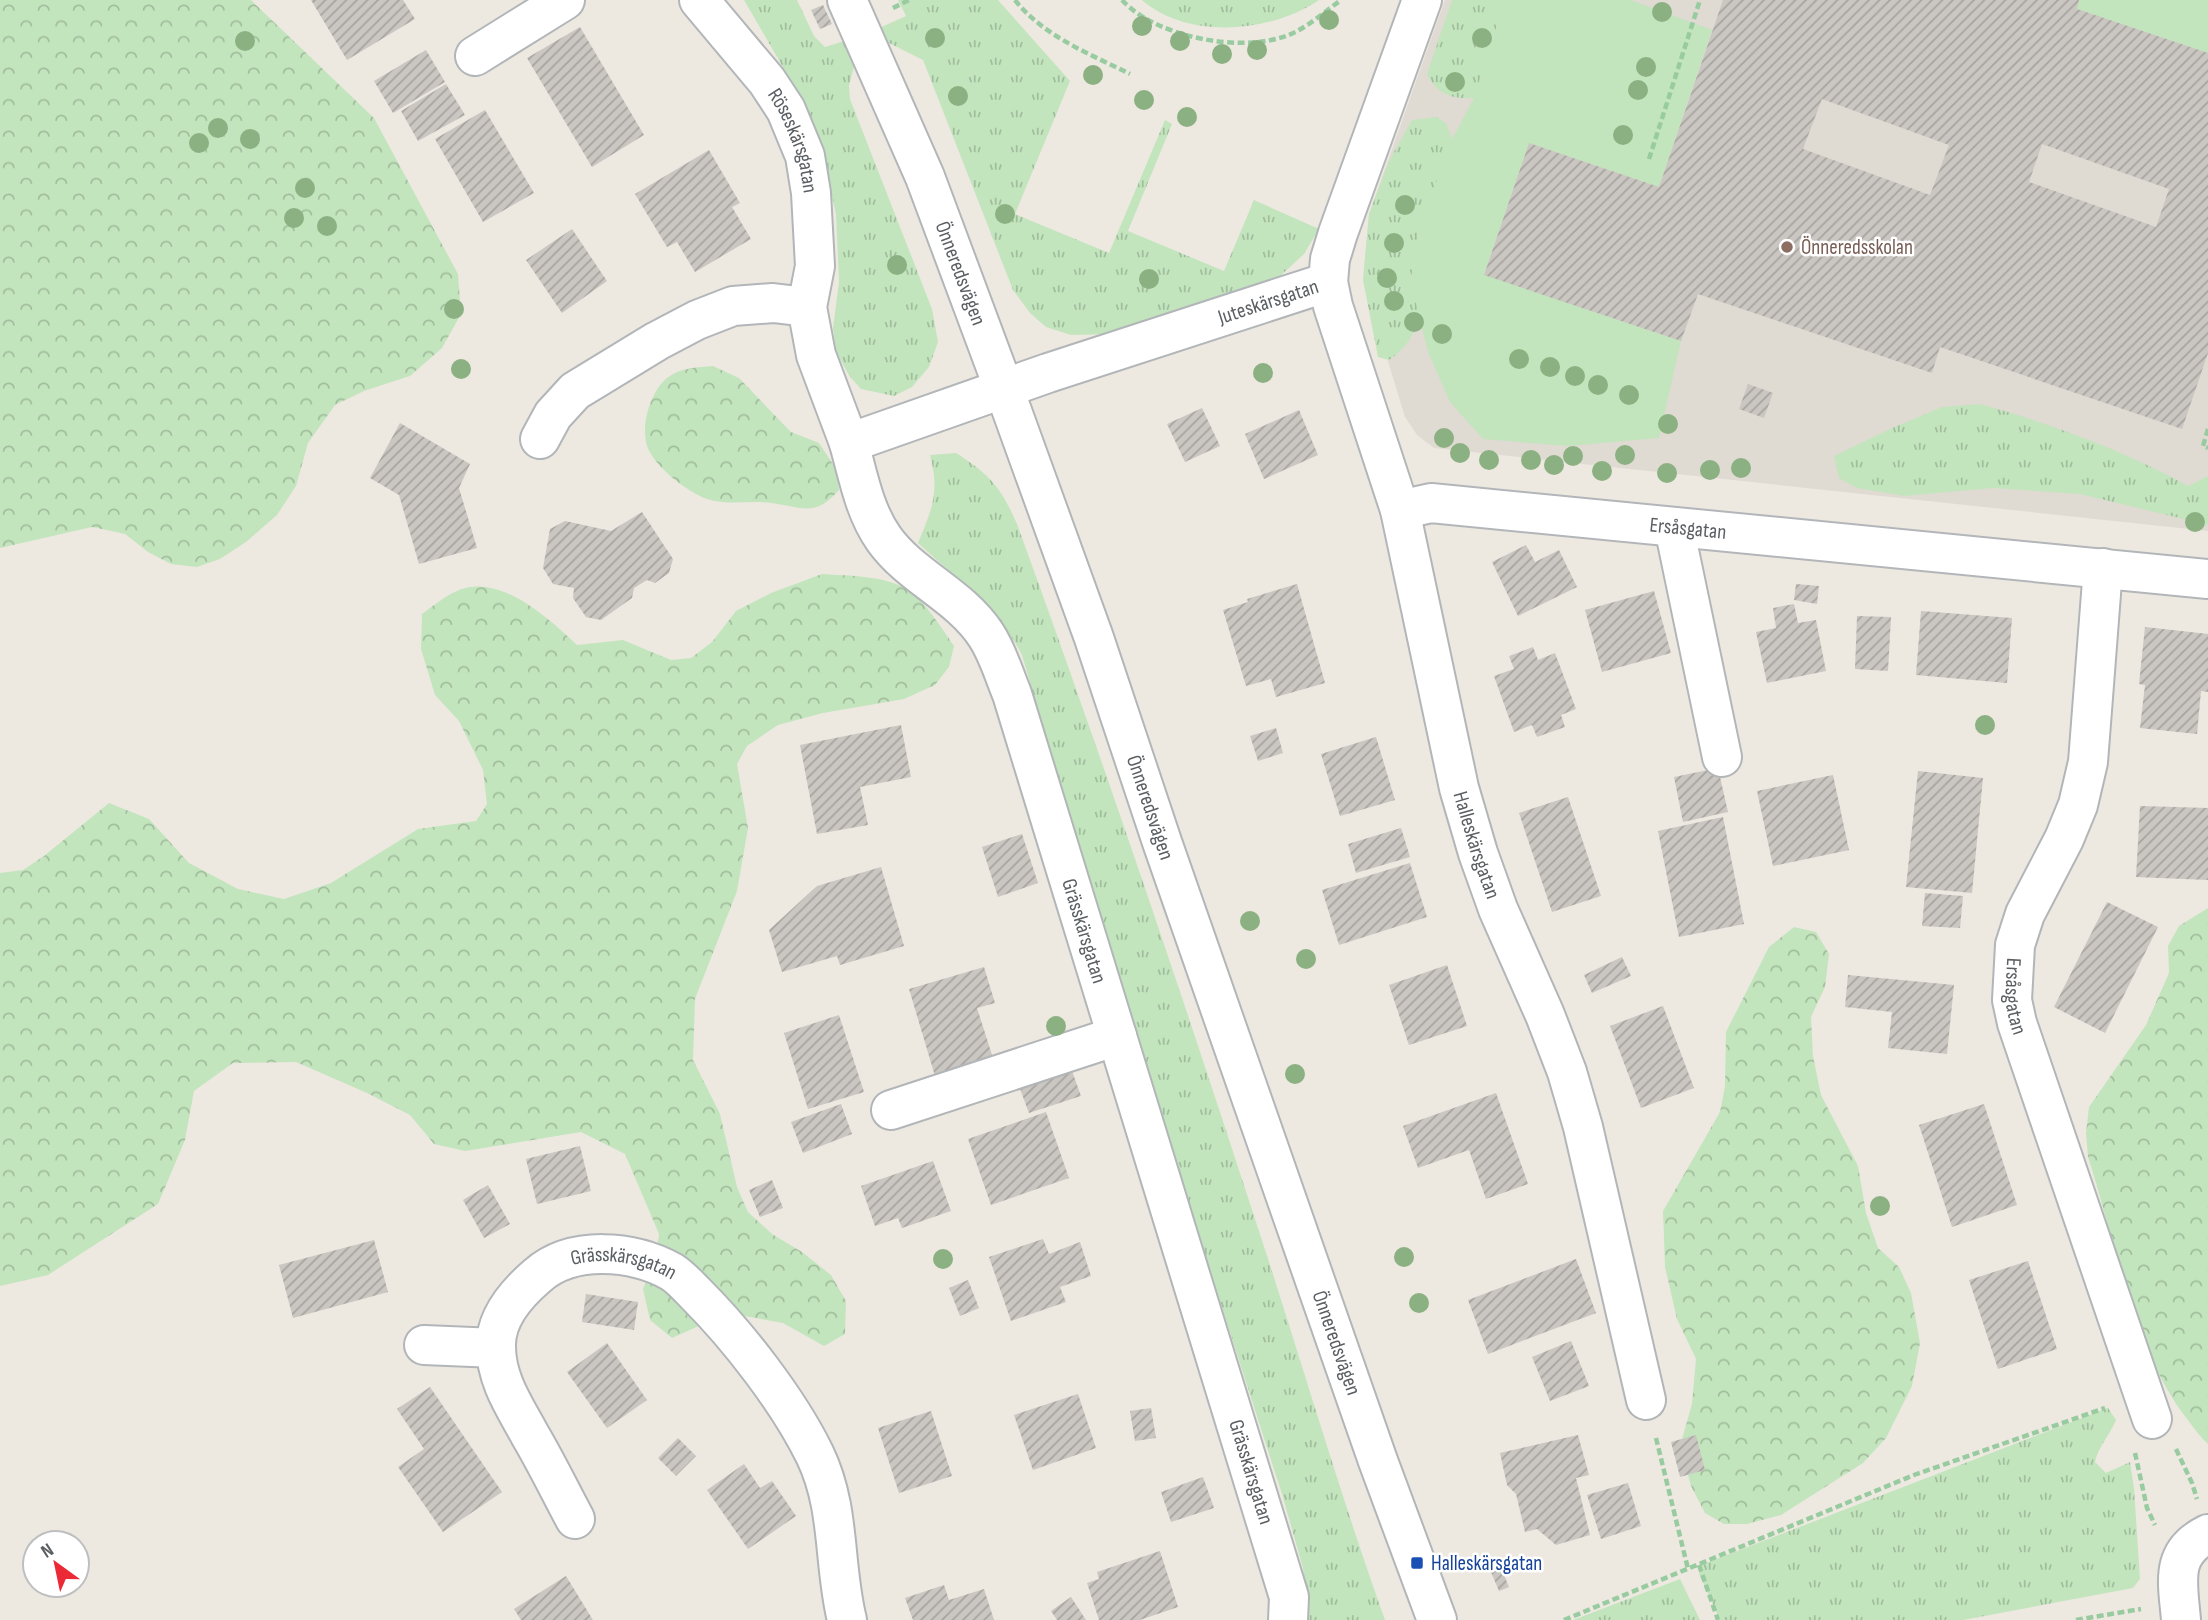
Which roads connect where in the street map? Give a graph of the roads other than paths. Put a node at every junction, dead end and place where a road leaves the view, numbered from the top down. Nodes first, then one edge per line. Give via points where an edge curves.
1 (565, 0) edge
2 (847, 0) edge
3 (1422, 0) edge
4 (707, 9) edge
5 (475, 56) dead end
6 (1328, 282) junction
7 (807, 307) junction
8 (1004, 389) junction
9 (540, 439) dead end
10 (849, 443) junction
11 (1400, 510) junction
12 (1674, 527) junction
13 (2103, 568) junction
14 (2208, 579) edge
15 (1722, 757) dead end
16 (1117, 1036) junction
17 (891, 1110) dead end
18 (424, 1345) dead end
19 (496, 1348) junction
20 (1646, 1400) road end
21 (2147, 1407) road end
22 (575, 1519) dead end
23 (2194, 1546) edge
24 (847, 1620) edge
25 (1288, 1620) edge
26 (1437, 1620) edge
27 (2181, 1620) edge

1 - 5 street
2 - 8 street, Önneredsvägen via 925,177
3 - 6 street, Juteskärsgatan via 1338,233
4 - 7 street, Röseskärsgatan via 779,100 805,156 815,266
6 - 8 street, Juteskärsgatan
6 - 11 street, Halleskärsgatan
7 - 9 street via 773,303 733,306 697,320 575,391 553,415
7 - 10 street, Röseskärsgatan via 816,355
8 - 10 street
8 - 26 street, Önneredsvägen
10 - 16 street, Grässkärsgatan via 868,509 884,539 986,634 997,657
11 - 12 street, Ersåsgatan via 1431,503
11 - 20 street, Halleskärsgatan via 1458,788 1497,909 1567,1072
12 - 13 street, Ersåsgatan
12 - 15 street
13 - 14 street, Ersåsgatan
13 - 21 street, Ersåsgatan via 2088,762 2064,839 2021,924 2012,999
16 - 17 street
16 - 25 street, Grässkärsgatan via 1289,1597
18 - 19 street
19 - 22 street, Grässkärsgatan via 504,1388
19 - 24 street, Grässkärsgatan via 498,1330 514,1297 554,1264 608,1254 641,1258 674,1273 750,1358 815,1455 830,1494
23 - 27 street via 2178,1573

